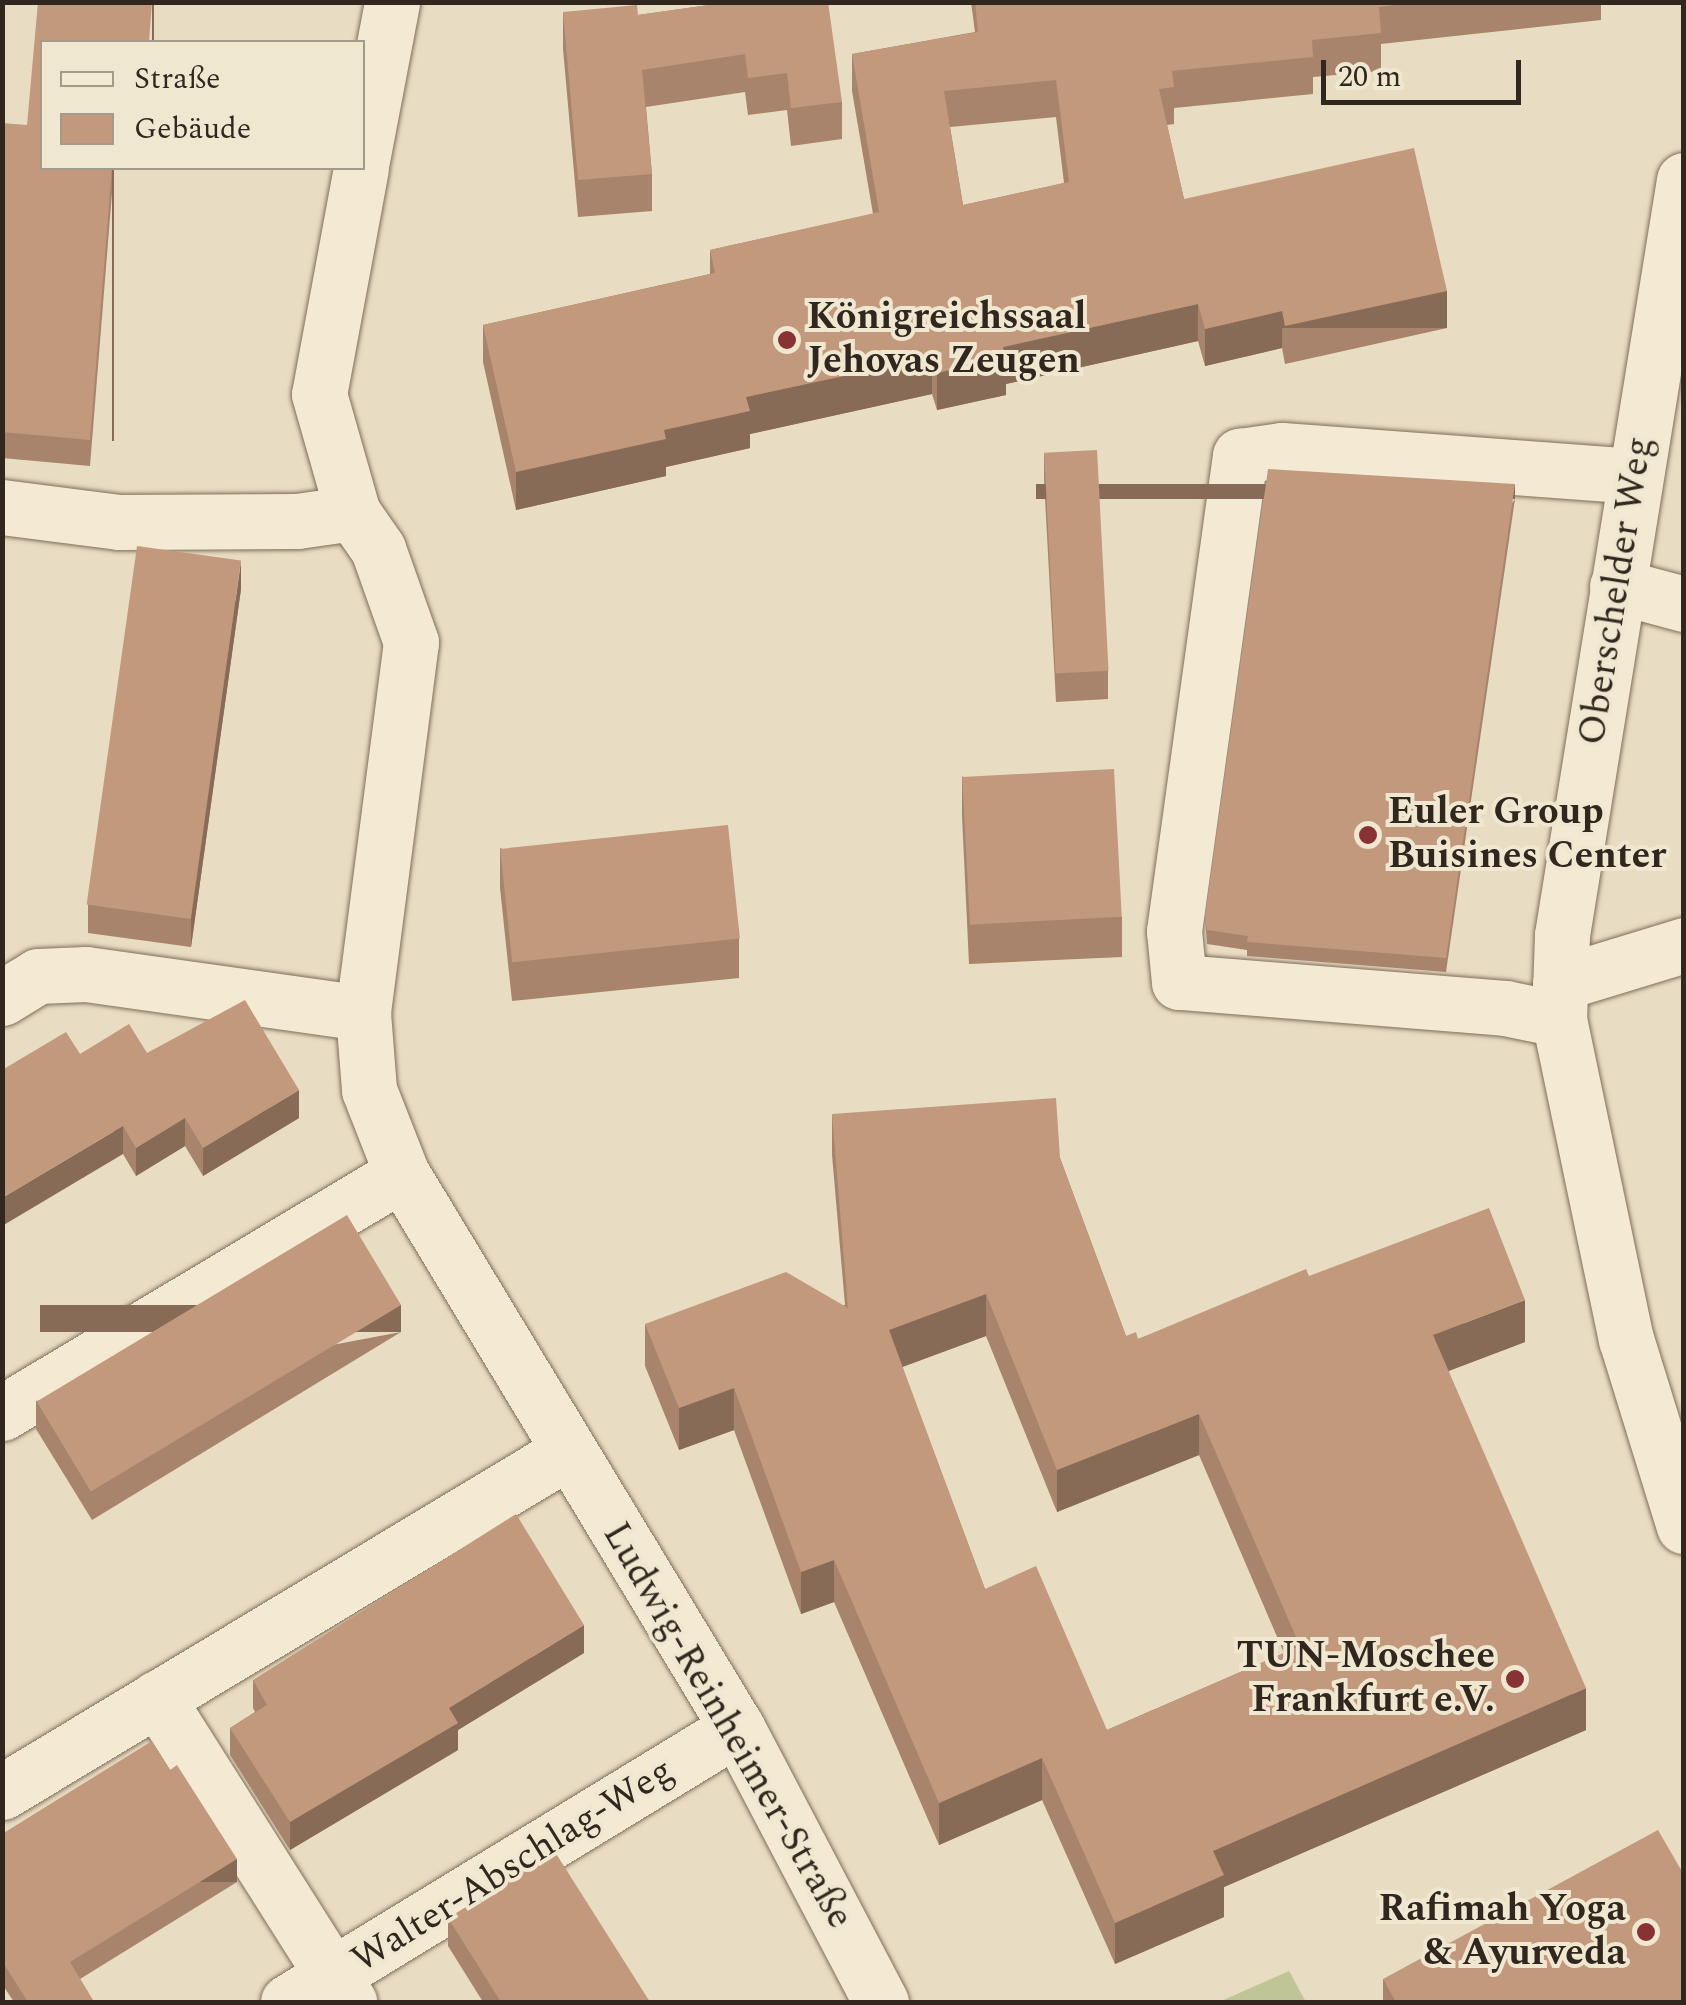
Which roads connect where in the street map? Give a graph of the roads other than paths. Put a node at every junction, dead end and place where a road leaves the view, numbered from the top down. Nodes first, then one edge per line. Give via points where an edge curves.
1 (392, 2) edge
2 (365, 144) edge
3 (361, 170) edge
4 (1682, 197) edge
5 (1634, 476) junction
6 (2, 507) edge
7 (353, 513) junction
8 (1616, 586) junction
9 (1684, 604) edge
10 (1684, 945) edge
11 (2, 998) edge
12 (1560, 1001) junction
13 (363, 1013) junction
14 (402, 1174) junction
15 (2, 1412) edge
16 (569, 1451) junction
17 (1684, 1526) edge
18 (158, 1698) junction
19 (737, 1728) junction
20 (2, 1792) edge
21 (323, 1994) edge
22 (882, 2002) edge

1 - 2 street
3 - 7 street, Ludwig-Reinheimer-Straße via 319,394
4 - 5 street, Oberschelder Weg
5 - 8 street, Oberschelder Weg
5 - 12 street via 1282,450 1240,456 1176,911 1179,982 1504,1008
6 - 7 street via 119,522 297,521
7 - 13 street, Ludwig-Reinheimer-Straße via 378,548 411,642
8 - 9 street
8 - 12 street, Oberschelder Weg
10 - 12 street
11 - 13 street via 38,976 86,974
12 - 17 street, Oberschelder Weg via 1626,1339
13 - 14 street, Ludwig-Reinheimer-Straße via 369,1090
14 - 15 street
14 - 16 street, Ludwig-Reinheimer-Straße
16 - 18 street
16 - 19 street, Ludwig-Reinheimer-Straße
18 - 20 street
18 - 21 street
19 - 21 street, Walter-Abschlag-Weg
19 - 22 street, Ludwig-Reinheimer-Straße

